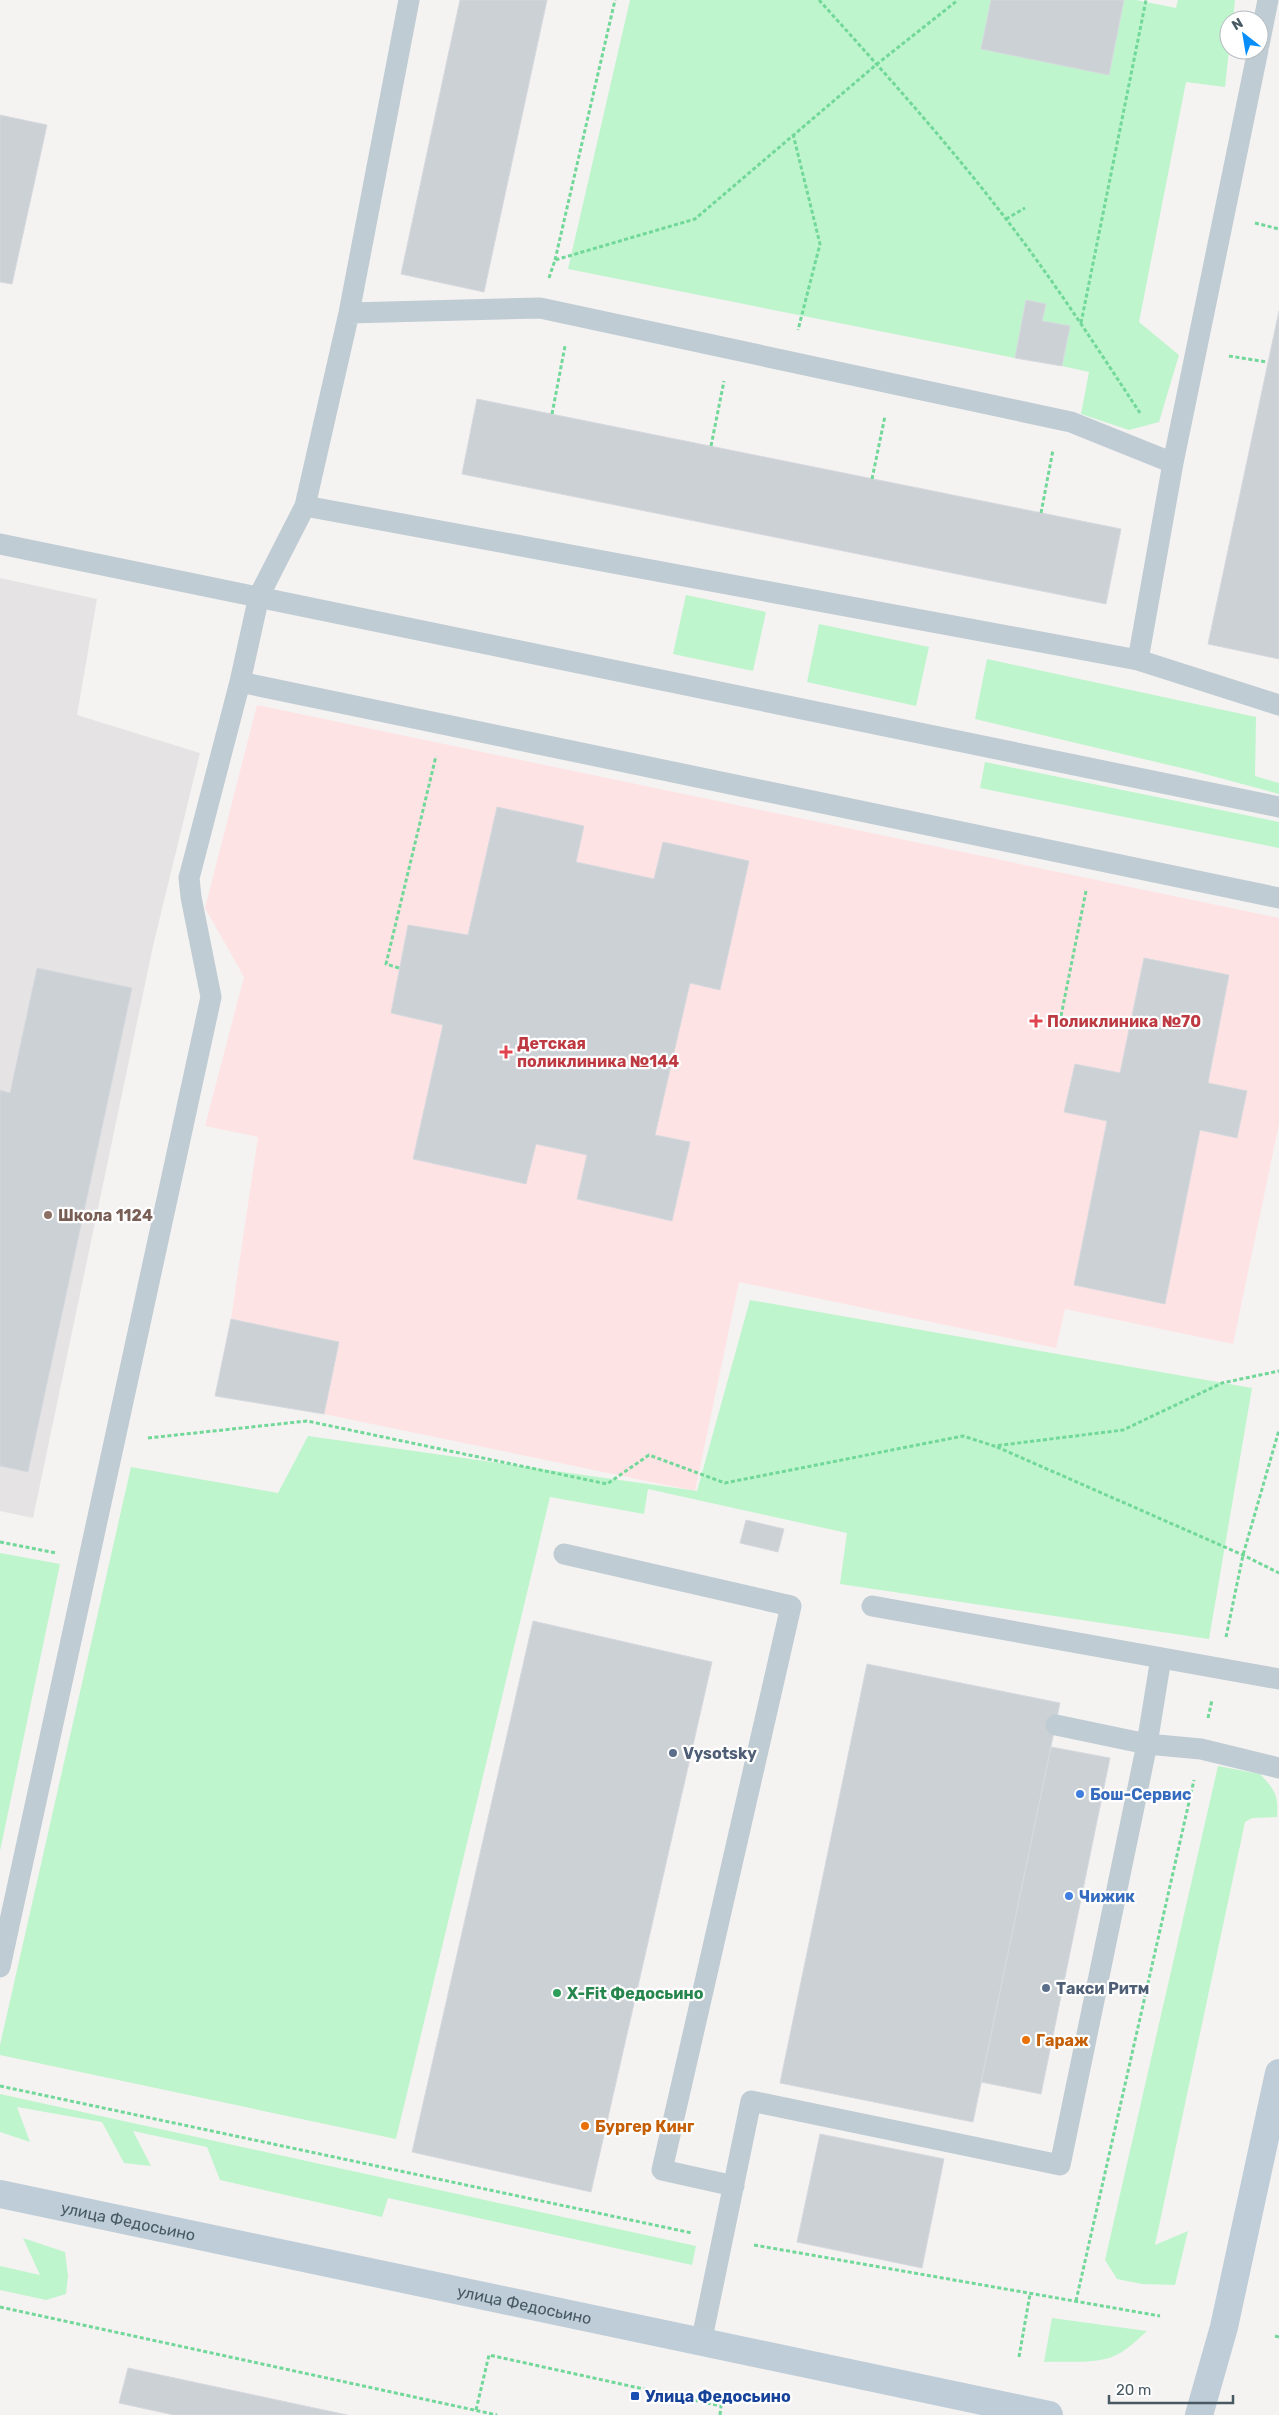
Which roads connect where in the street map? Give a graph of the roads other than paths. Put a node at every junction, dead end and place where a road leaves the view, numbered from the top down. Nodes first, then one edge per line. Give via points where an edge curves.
1 (409, 0) edge
2 (1256, 60) edge
3 (349, 313) junction
4 (1173, 463) junction
5 (305, 506) junction
6 (0, 544) edge
7 (259, 596) junction
8 (1138, 660) junction
9 (240, 682) junction
10 (1279, 705) edge
11 (1279, 807) edge
12 (1279, 898) edge
13 (564, 1554) dead end
14 (872, 1606) dead end
15 (1161, 1658) junction
16 (1279, 1679) edge
17 (1056, 1725) dead end
18 (1147, 1744) junction
19 (1279, 1768) edge
20 (0, 1967) edge
21 (1279, 2073) edge
22 (734, 2186) junction
23 (0, 2194) edge
24 (701, 2343) junction
25 (1049, 2415) edge
26 (1200, 2415) edge

1 - 3 lane
2 - 4 lane
3 - 4 lane via 540,308 1059,419
3 - 5 lane
4 - 8 lane
5 - 7 lane
5 - 8 lane
6 - 7 lane
7 - 9 lane
7 - 11 lane
8 - 10 lane
9 - 12 lane
9 - 20 lane via 189,878 211,997
13 - 22 lane via 791,1606 662,2170
14 - 15 lane
15 - 16 lane
15 - 18 lane
17 - 18 lane
18 - 19 lane via 1201,1749
18 - 22 lane via 1060,2164 751,2101
21 - 26 street via 1224,2327
22 - 24 lane
23 - 24 street, улица Федосьино
24 - 25 street, улица Федосьино

